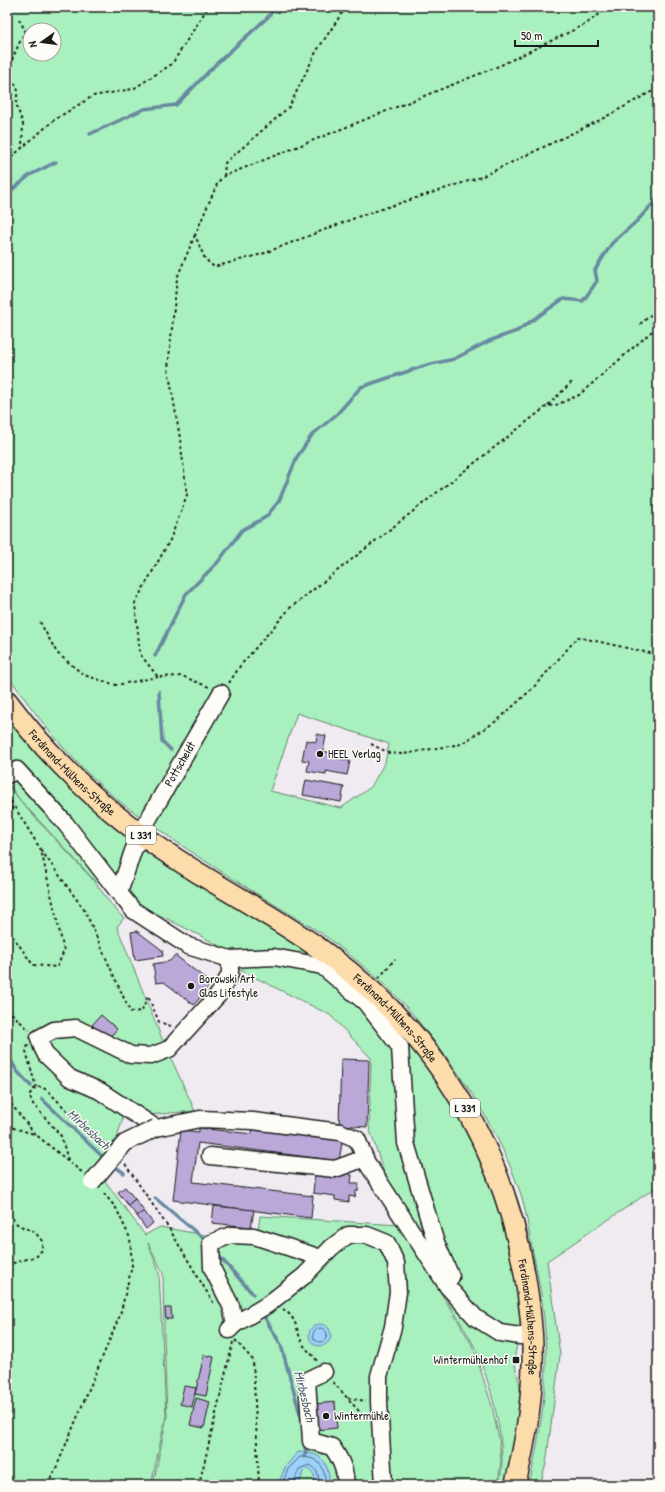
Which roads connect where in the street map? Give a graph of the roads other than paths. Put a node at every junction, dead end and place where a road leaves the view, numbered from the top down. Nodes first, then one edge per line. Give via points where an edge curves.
1 (221, 693) road end
2 (11, 696) edge
3 (7, 775) edge
4 (140, 834) junction
5 (119, 893) junction
6 (230, 959) junction
7 (156, 1128) junction
8 (210, 1156) dead end
9 (365, 1158) junction
10 (92, 1182) road end
11 (320, 1258) junction
12 (461, 1301) junction
13 (532, 1335) junction
14 (324, 1372) dead end
15 (346, 1485) edge
16 (384, 1485) edge
17 (515, 1485) edge

1 - 4 lane, Pottscheidt
2 - 4 main road, Ferdinand-Mülhens-Straße / L 331 via 27,728 61,766 82,787
3 - 5 lane via 17,770 65,823
4 - 5 lane, Pottscheidt
4 - 13 main road, Ferdinand-Mülhens-Straße / L 331 via 180,862 301,936 349,971 393,1012 426,1050 456,1092 482,1139 500,1181 518,1241
5 - 6 lane via 133,910 188,946
6 - 7 lane via 230,974 219,994 169,1049 151,1056 131,1055 76,1028 54,1030 37,1036 46,1055 70,1078 100,1091
6 - 12 lane via 274,957 322,966 365,1002 400,1047 406,1143 435,1240
7 - 9 lane via 200,1119 253,1121 340,1132 357,1139
7 - 10 lane, bridge via 125,1143
8 - 9 lane via 335,1169
9 - 12 lane via 448,1287
11 - 11 lane via 304,1276 232,1327 231,1306 212,1268 211,1243 231,1235 254,1236
11 - 16 lane via 348,1235 367,1235 387,1243 396,1262 398,1292 393,1326 379,1376
12 - 13 lane via 476,1318 500,1333
13 - 17 main road, Ferdinand-Mülhens-Straße / L 331 via 528,1421
14 - 15 lane via 307,1380 311,1441 332,1447 346,1472

